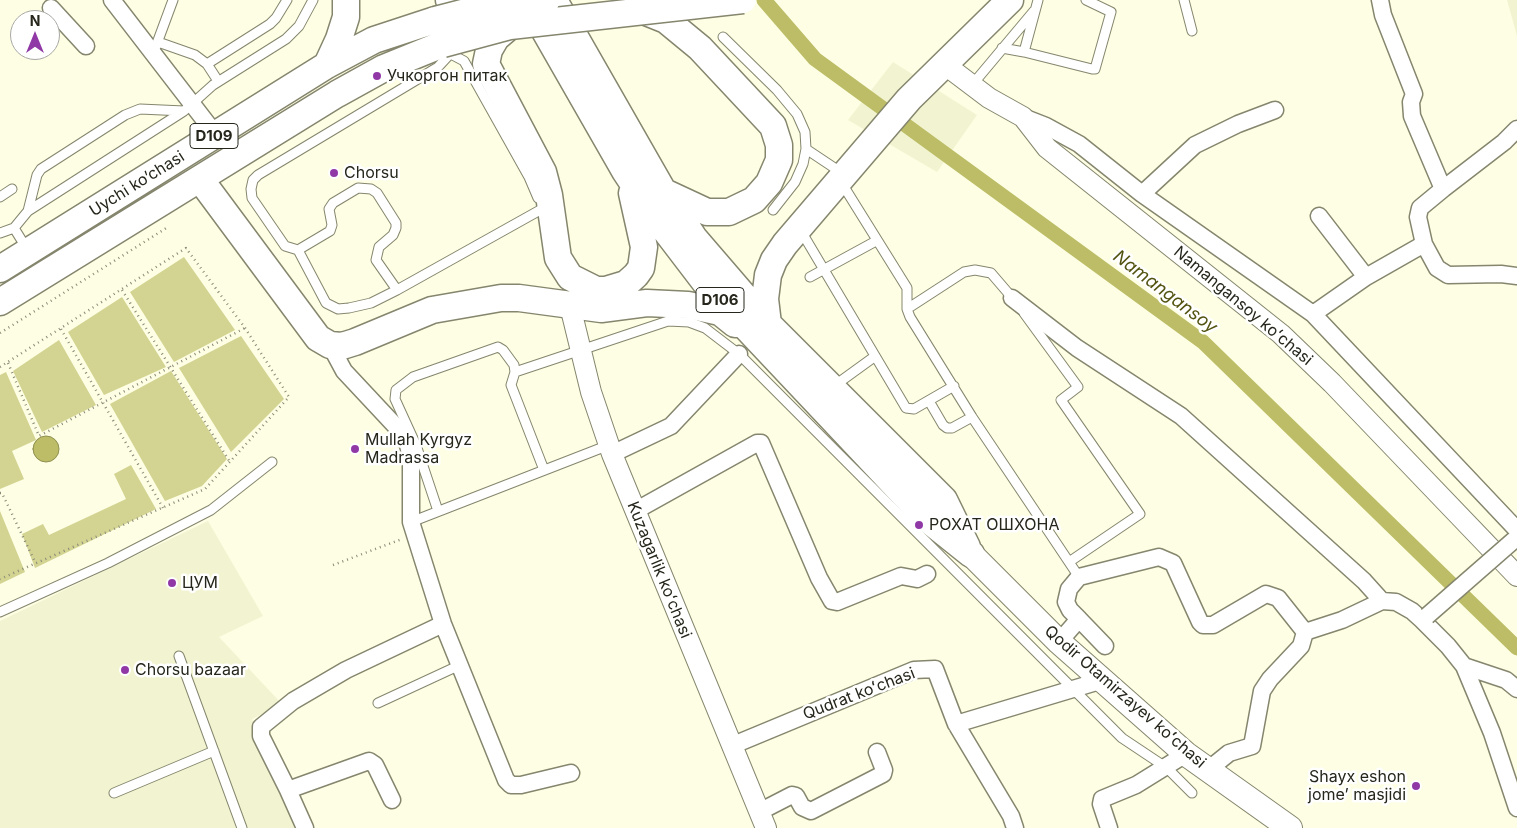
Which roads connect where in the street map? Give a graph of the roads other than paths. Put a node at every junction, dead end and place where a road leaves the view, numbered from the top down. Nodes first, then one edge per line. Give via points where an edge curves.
1 (112, 0) edge
2 (173, 0) edge
3 (287, 0) edge
4 (313, 0) edge
5 (346, 0) edge
6 (527, 0) edge
7 (547, 0) edge
8 (553, 0) edge
9 (743, 0) edge
10 (1086, 0) edge
11 (1184, 0) edge
12 (1380, 0) edge
13 (1013, 1) edge
14 (51, 3) edge
15 (1037, 4) edge
16 (646, 12) junction
17 (510, 26) junction
18 (1192, 32) dead end
19 (441, 33) edge
20 (723, 37) dead end
21 (86, 46) dead end
22 (155, 48) junction
23 (1002, 48) junction
24 (1024, 52) junction
25 (207, 64) junction
26 (327, 64) junction
27 (944, 64) junction
28 (218, 81) junction
29 (972, 85) junction
30 (188, 108) junction
31 (1275, 110) dead end
32 (1023, 117) junction
33 (1517, 129) edge
34 (216, 135) junction
35 (806, 148) junction
36 (625, 171) junction
37 (842, 177) junction
38 (200, 179) junction
39 (12, 189) dead end
40 (1444, 189) junction
41 (663, 191) junction
42 (1142, 194) junction
43 (0, 197) edge
44 (546, 202) junction
45 (773, 210) dead end
46 (28, 211) junction
47 (1319, 216) dead end
48 (799, 227) junction
49 (14, 228) junction
50 (0, 233) edge
51 (876, 241) junction
52 (1424, 244) junction
53 (298, 250) junction
54 (28, 252) junction
55 (0, 269) edge
56 (824, 270) junction
57 (1366, 276) junction
58 (1517, 276) edge
59 (810, 278) dead end
60 (397, 290) junction
61 (1012, 298) junction
62 (0, 302) edge
63 (570, 306) junction
64 (907, 309) junction
65 (1313, 314) junction
66 (756, 340) junction
67 (330, 345) junction
68 (582, 351) junction
69 (874, 357) junction
70 (788, 358) junction
71 (515, 372) junction
72 (954, 386) junction
73 (831, 388) junction
74 (929, 401) junction
75 (972, 416) junction
76 (610, 449) junction
77 (272, 462) dead end
78 (544, 470) junction
79 (438, 511) junction
80 (635, 511) junction
81 (413, 528) junction
82 (1516, 535) edge
83 (971, 554) junction
84 (1069, 562) junction
85 (927, 574) dead end
86 (1517, 576) edge
87 (1079, 577) junction
88 (1382, 601) junction
89 (0, 612) edge
90 (1424, 618) junction
91 (1079, 619) junction
92 (443, 624) junction
93 (1304, 632) junction
94 (1059, 642) junction
95 (1105, 646) dead end
96 (179, 656) dead end
97 (460, 665) junction
98 (1464, 666) junction
99 (1103, 680) junction
100 (1075, 689) junction
101 (1517, 689) edge
102 (378, 703) dead end
103 (956, 724) junction
104 (731, 746) junction
105 (214, 751) junction
106 (876, 752) dead end
107 (1186, 754) junction
108 (1167, 768) junction
109 (1208, 770) junction
110 (571, 773) dead end
111 (288, 790) junction
112 (114, 793) dead end
113 (1192, 793) dead end
114 (392, 800) dead end
115 (1517, 808) edge
116 (762, 820) edge
117 (242, 828) edge
118 (305, 828) edge
119 (1014, 828) edge
120 (1109, 828) edge
121 (1290, 828) edge

1 - 22 street
2 - 22 lane
3 - 25 lane via 270,24
4 - 28 lane via 292,33
5 - 26 main road via 346,17
6 - 36 main road, D106
7 - 19 main road, D109, bridge via 474,10
8 - 41 main road, D106
9 - 16 main road, D109, bridge
10 - 24 lane via 1111,12 1095,68
11 - 18 lane
12 - 40 street via 1414,94 1412,116
13 - 27 main road
14 - 21 street
15 - 23 lane
15 - 24 lane
16 - 17 main road, D109, bridge
16 - 41 main road via 666,20 700,48 773,126 779,144 779,160 769,183 754,200 729,212 708,212
17 - 19 main road, D109, bridge
17 - 44 main road via 496,38 486,64 543,172
19 - 26 main road, Uychi ko’chasi / D109 via 398,30
19 - 38 main road, D109
19 - 44 lane via 464,62
19 - 53 lane via 438,67 253,180 252,198 285,246
20 - 35 lane via 797,114 805,132
22 - 25 lane via 195,55
22 - 30 street
23 - 24 lane
23 - 29 lane
25 - 28 lane
26 - 34 main road, Uychi ko’chasi / D109
27 - 29 street, Namangansoy koʻchasi
27 - 37 main road via 909,99
28 - 30 lane
29 - 32 street, Namangansoy koʻchasi
30 - 34 street
30 - 46 lane
30 - 46 lane via 140,109 125,114 41,169
31 - 42 street via 1195,146
32 - 42 street via 1079,144
32 - 86 street, Namangansoy koʻchasi via 1048,148 1281,334
33 - 40 street
34 - 54 main road, Uychi ko’chasi / D109
35 - 37 lane
35 - 45 lane via 795,182
36 - 44 main road via 636,204 644,246 642,268 626,284 596,290 570,278 558,258
36 - 66 main road, D106 via 711,290
37 - 48 main road
37 - 51 lane
38 - 62 main road, Uychi ko’chasi / D109
38 - 67 main road via 318,338
39 - 43 lane
40 - 52 street via 1420,208 1418,217
41 - 66 main road, D106
42 - 65 street
44 - 60 lane
46 - 49 lane
47 - 57 street
48 - 56 lane
48 - 66 main road via 774,260 768,275
49 - 50 lane
49 - 54 lane
51 - 56 lane
51 - 64 lane via 906,288
52 - 57 street
52 - 58 street via 1436,268 1448,275
53 - 60 lane via 326,303 332,307 338,309 371,303
53 - 60 lane via 330,231 329,209 333,203 358,188 370,189 377,193 396,223 393,236 379,247 376,260
54 - 55 main road, Uychi ko’chasi / D109
56 - 59 lane
56 - 69 lane
57 - 65 street
61 - 64 lane via 991,273 975,270 964,272
61 - 84 lane via 1078,387 1061,400 1140,514
61 - 88 street via 1077,348 1181,416 1364,581
63 - 66 main road via 601,309 647,303 688,305 720,312
63 - 67 main road via 519,298 475,301 419,314 342,346
63 - 68 street, Kuzagarlik koʻchasi
64 - 72 lane
65 - 82 street
66 - 68 lane via 678,320
66 - 70 main road, D106
66 - 76 street via 671,426
66 - 100 lane
67 - 81 street via 344,371 402,433 408,445
68 - 71 lane
68 - 76 street, Kuzagarlik koʻchasi via 591,392
69 - 73 lane
69 - 74 lane via 906,408 914,409
70 - 73 main road, D106
70 - 83 main road, D106 via 926,518
71 - 78 lane via 511,385
71 - 79 lane via 509,356 498,347 414,377 396,390 399,411 416,445
72 - 74 lane
72 - 75 lane
73 - 83 main road, D106 via 944,500
74 - 75 lane via 947,428
75 - 84 lane
76 - 78 lane
76 - 80 street, Kuzagarlik koʻchasi
77 - 89 lane via 211,510 108,563
78 - 79 lane
79 - 81 lane
80 - 85 street via 762,443 832,601 837,602 901,576 917,579
80 - 104 street, Kuzagarlik koʻchasi
81 - 92 street
82 - 90 street, bridge
83 - 94 main road, Qodir Otamirzayev koʻchasi / D106
84 - 87 lane
87 - 91 street via 1066,602
87 - 93 street via 1159,557 1173,563 1203,626 1213,625 1266,594 1278,598
88 - 90 street via 1403,605
88 - 93 street via 1342,620
90 - 98 street
91 - 94 street
91 - 95 street
92 - 97 street
92 - 111 street via 346,670 293,701 261,727 260,736
93 - 109 street via 1301,646 1262,691 1252,746 1229,753
94 - 99 main road, Qodir Otamirzayev koʻchasi / D106
96 - 105 lane
97 - 102 lane
97 - 110 street via 506,780 512,785 521,785
98 - 101 street via 1506,680
98 - 115 street via 1492,733
99 - 100 street
99 - 107 main road, Qodir Otamirzayev koʻchasi / D106
100 - 103 street
100 - 108 lane via 1122,738
103 - 104 street, Qudrat koʻchasi via 938,674 930,668 914,670
103 - 119 street, Qudrat koʻchasi via 1011,816
104 - 116 street, Kuzagarlik koʻchasi
105 - 112 lane
105 - 117 lane
106 - 116 street via 883,774 811,811 802,808 796,796 792,795
107 - 108 street
107 - 109 main road, Qodir Otamirzayev koʻchasi / D106
108 - 113 lane
108 - 120 street via 1102,798
109 - 121 main road, Qodir Otamirzayev koʻchasi / D106
111 - 114 street via 369,760
111 - 118 street

